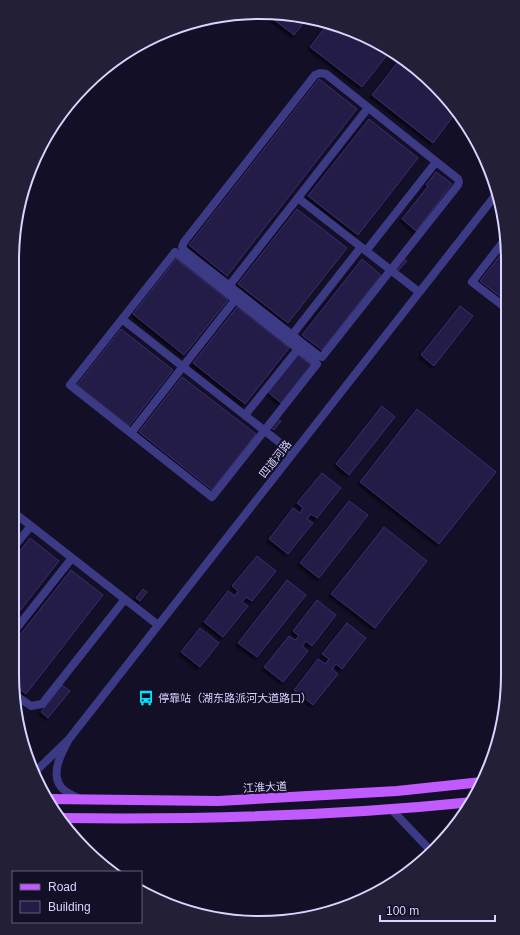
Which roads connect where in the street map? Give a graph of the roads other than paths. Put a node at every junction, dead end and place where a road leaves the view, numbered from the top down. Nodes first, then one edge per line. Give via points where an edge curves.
1 (368, 108) junction
2 (436, 162) junction
3 (298, 198) junction
4 (493, 198) edge
5 (500, 246) edge
6 (363, 249) junction
7 (391, 270) junction
8 (229, 286) junction
9 (419, 292) junction
10 (235, 300) junction
11 (501, 304) edge
12 (122, 319) junction
13 (292, 335) junction
14 (298, 349) junction
15 (183, 366) junction
16 (245, 415) junction
17 (264, 430) junction
18 (131, 433) junction
19 (293, 453) junction
20 (19, 517) edge
21 (31, 526) junction
22 (19, 541) edge
23 (72, 558) junction
24 (125, 599) junction
25 (19, 625) edge
26 (158, 625) junction
27 (21, 699) edge
28 (23, 701) junction
29 (21, 704) edge
30 (69, 739) junction
31 (38, 769) edge
32 (476, 783) edge
33 (53, 799) edge
34 (81, 800) junction
35 (464, 803) edge
36 (391, 809) junction
37 (66, 818) edge
38 (428, 847) edge

1 - 2 street
1 - 3 street
1 - 8 street via 326,74 315,75 184,242 182,247 185,251
2 - 6 street
2 - 7 street via 458,179 458,185
3 - 6 street
3 - 8 street
4 - 9 street, 四道河路
5 - 11 street via 472,282
6 - 7 street
6 - 13 street
7 - 9 street
7 - 13 street via 322,357
8 - 13 street
9 - 19 street, 四道河路
10 - 12 street via 175,252
10 - 14 street
10 - 15 street
12 - 15 street
12 - 18 street via 70,385
14 - 16 street
14 - 17 street via 317,364
15 - 16 street
15 - 18 street
16 - 17 street
17 - 18 street via 212,497
17 - 19 street
19 - 26 street, 四道河路
20 - 21 street
21 - 22 street
21 - 23 street
23 - 24 street
23 - 25 street
24 - 26 street
24 - 28 street via 42,704 31,706
26 - 30 street, 四道河路
27 - 28 street
28 - 29 street
30 - 31 street
30 - 34 street via 57,769 58,780 61,787
32 - 34 main road, 江淮大道 via 397,791 218,801
33 - 34 main road, 江淮大道
35 - 36 main road
36 - 37 main road via 219,818
36 - 38 street

